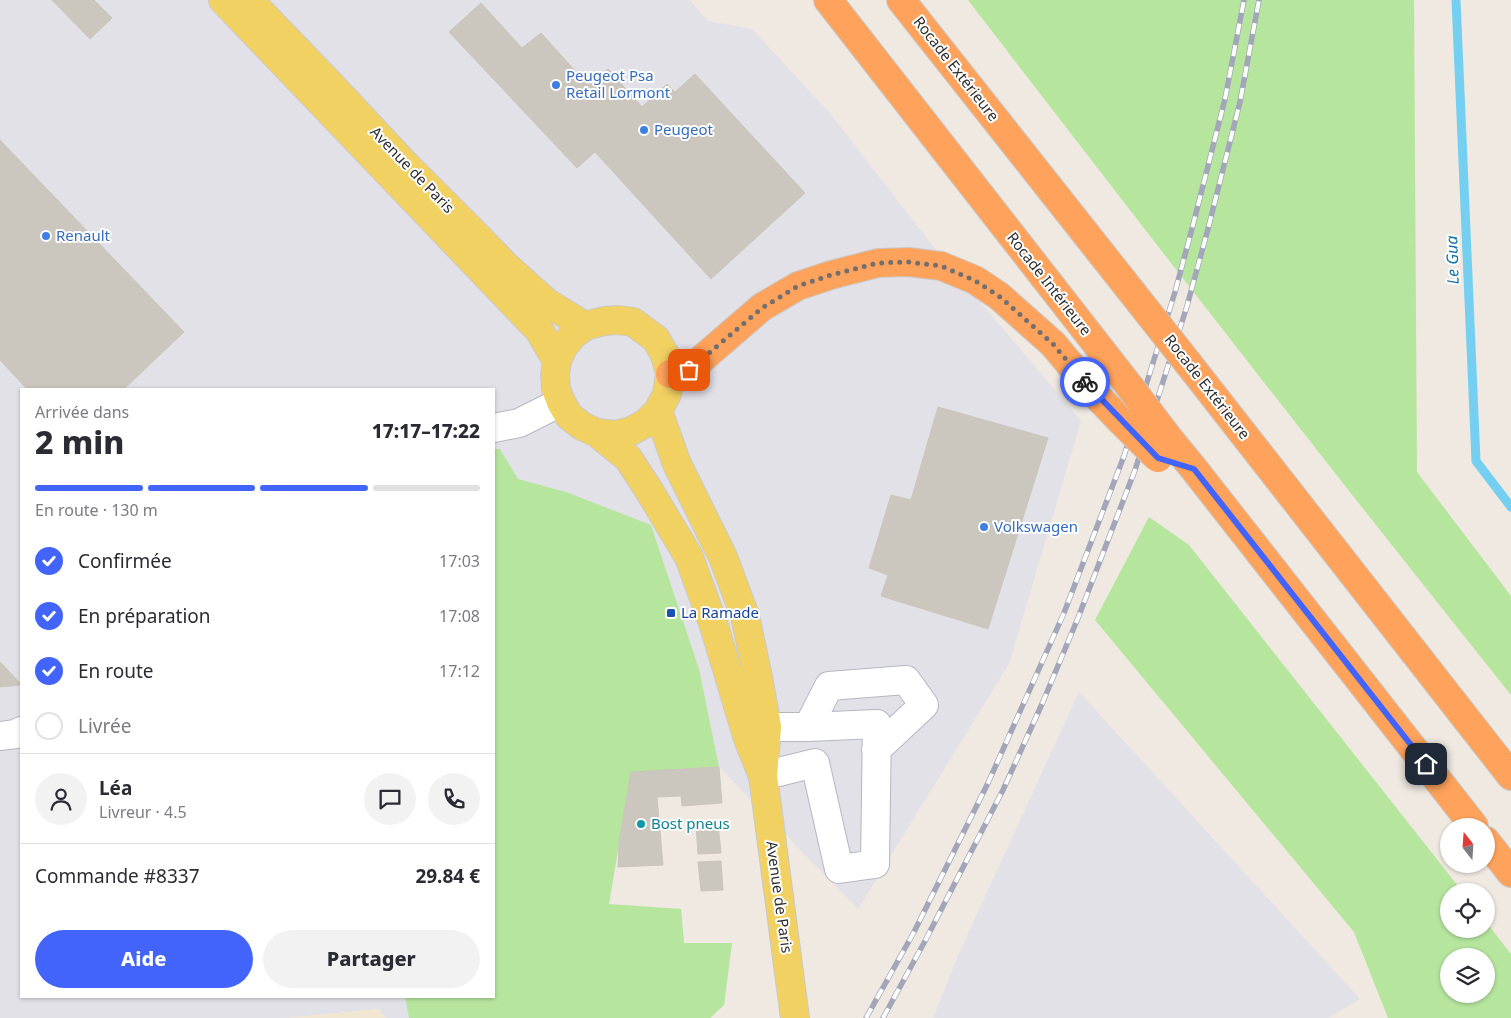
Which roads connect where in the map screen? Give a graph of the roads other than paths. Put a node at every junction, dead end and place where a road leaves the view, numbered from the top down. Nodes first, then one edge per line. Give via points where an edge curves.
1 (223, 0) edge
2 (249, 0) edge
3 (828, 0) edge
4 (902, 0) edge
5 (586, 326) junction
6 (557, 361) junction
7 (670, 374) junction
8 (560, 402) junction
9 (658, 411) junction
10 (495, 428) edge
11 (597, 433) junction
12 (1162, 447) junction
13 (808, 727) junction
14 (767, 728) junction
15 (20, 732) edge
16 (0, 736) edge
17 (876, 750) junction
18 (763, 776) junction
19 (1511, 776) edge
20 (1468, 818) edge
21 (1495, 853) edge
22 (1511, 873) edge
23 (795, 1018) edge

1 - 6 main road via 530,320
2 - 5 main road, Avenue de Paris via 507,268 546,302
3 - 12 highway, Rocade Intérieure, bridge via 1130,387
4 - 19 highway, Rocade Extérieure, bridge
5 - 6 main road via 563,347
5 - 7 main road via 604,321 632,322 656,339 666,355
6 - 8 main road via 556,389
7 - 9 main road via 667,394
7 - 12 highway, bridge via 689,370 762,308 798,286 878,263 941,266 974,280 999,296 1053,344 1120,420
8 - 10 street via 519,423
8 - 11 main road via 570,416
9 - 11 main road via 646,424 631,431 614,435
9 - 14 main road via 677,464 739,597
11 - 18 main road via 628,458 689,558
12 - 20 highway via 1194,469
13 - 14 street
13 - 17 street via 877,724
13 - 17 street via 829,686 906,680 924,705
14 - 18 main road
15 - 16 street
17 - 18 street via 875,864 839,869 814,764
18 - 23 main road, Avenue de Paris
21 - 22 highway

